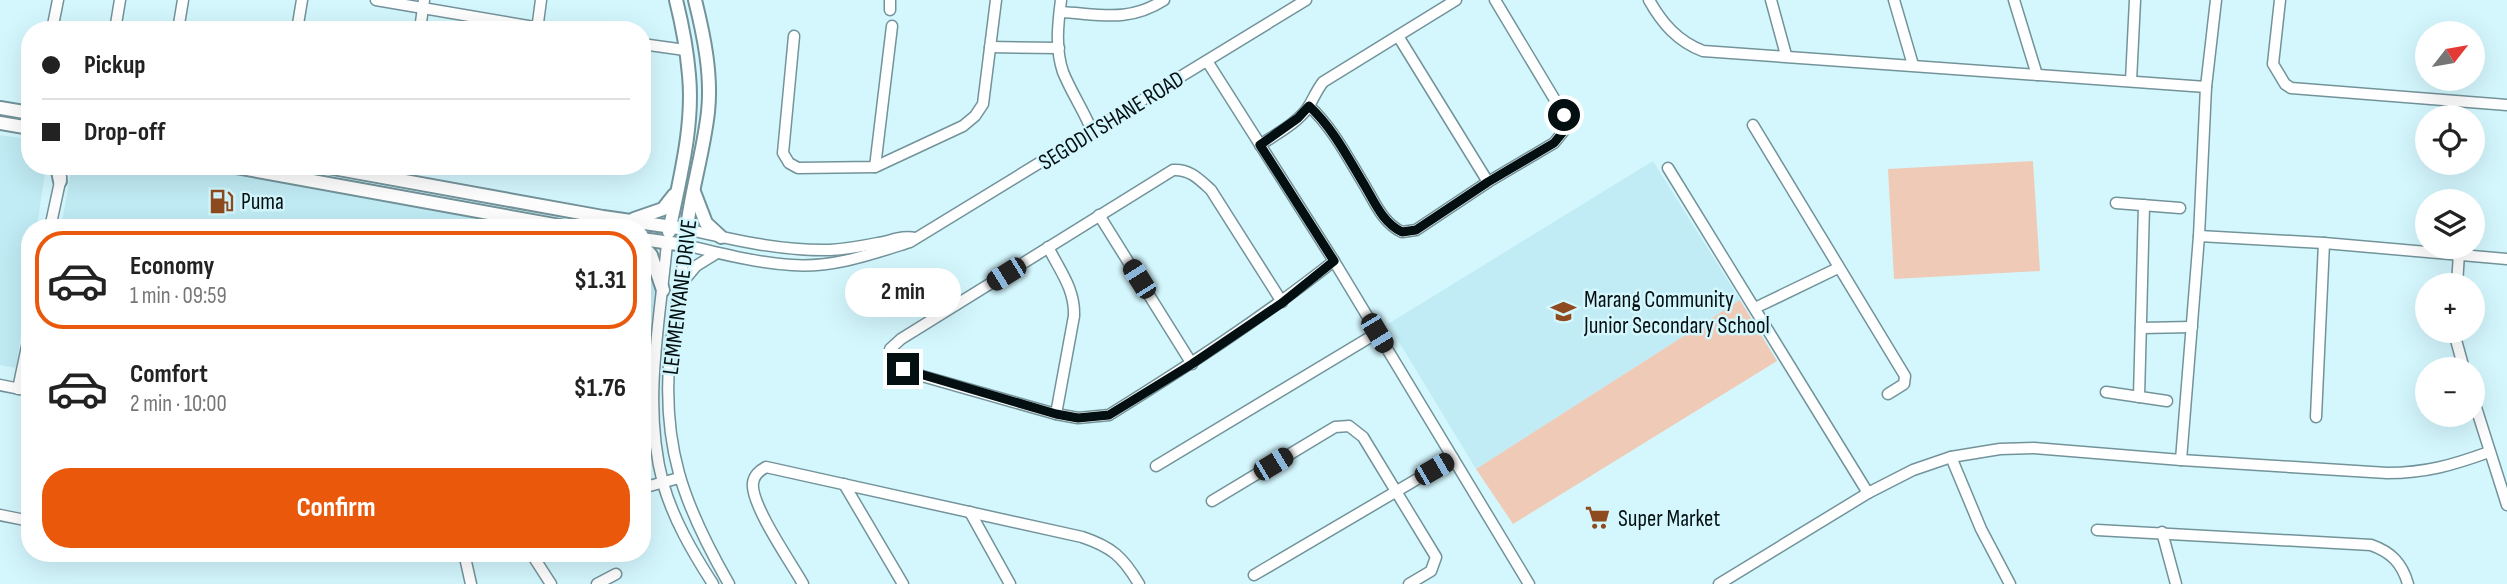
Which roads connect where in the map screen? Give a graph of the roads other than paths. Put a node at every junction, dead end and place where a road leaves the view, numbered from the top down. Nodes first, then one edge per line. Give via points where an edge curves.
1 (58, 0) edge
2 (120, 0) edge
3 (183, 0) edge
4 (302, 0) edge
5 (376, 0) edge
6 (541, 0) edge
7 (676, 0) edge
8 (695, 0) edge
9 (996, 0) edge
10 (1061, 0) edge
11 (1140, 0) edge
12 (1164, 0) edge
13 (1307, 0) edge
14 (1456, 0) edge
15 (1495, 0) edge
16 (1649, 0) edge
17 (1771, 0) edge
18 (1894, 0) edge
19 (2014, 0) edge
20 (2135, 0) edge
21 (2216, 0) edge
22 (2280, 0) edge
23 (424, 4) edge
24 (1060, 12) junction
25 (1140, 13) junction
26 (54, 21) edge
27 (116, 21) edge
28 (180, 21) edge
29 (298, 21) edge
30 (502, 21) edge
31 (539, 21) edge
32 (892, 26) dead end
33 (794, 36) dead end
34 (1398, 37) junction
35 (651, 45) edge
36 (990, 47) junction
37 (1059, 48) junction
38 (685, 50) junction
39 (1786, 55) junction
40 (1207, 61) junction
41 (1913, 65) junction
42 (2037, 75) junction
43 (2131, 81) junction
44 (2206, 87) junction
45 (1309, 106) junction
46 (2507, 106) edge
47 (0, 108) edge
48 (21, 112) edge
49 (0, 123) edge
50 (1753, 125) dead end
51 (21, 126) edge
52 (1092, 131) junction
53 (1260, 145) junction
54 (875, 167) junction
55 (1668, 168) dead end
56 (59, 175) edge
57 (61, 175) edge
58 (298, 175) edge
59 (374, 175) edge
60 (60, 181) junction
61 (1488, 182) junction
62 (678, 186) junction
63 (693, 188) junction
64 (2116, 203) dead end
65 (2144, 205) junction
66 (2180, 208) dead end
67 (1099, 215) junction
68 (52, 219) edge
69 (525, 219) edge
70 (625, 219) edge
71 (634, 219) edge
72 (651, 224) edge
73 (670, 227) junction
74 (686, 229) junction
75 (2199, 236) junction
76 (721, 237) junction
77 (915, 238) junction
78 (651, 240) edge
79 (667, 243) junction
80 (2325, 243) junction
81 (685, 245) junction
82 (1048, 247) junction
83 (2415, 250) edge
84 (717, 253) junction
85 (651, 255) edge
86 (2485, 256) edge
87 (2507, 259) edge
88 (1334, 261) junction
89 (1838, 268) junction
90 (680, 285) junction
91 (663, 290) junction
92 (1282, 303) junction
93 (1755, 307) junction
94 (2192, 327) junction
95 (2141, 328) junction
96 (1377, 333) junction
97 (1192, 364) junction
98 (21, 379) edge
99 (0, 385) edge
100 (19, 389) joint
101 (2106, 392) dead end
102 (1888, 394) dead end
103 (2139, 397) junction
104 (2167, 401) dead end
105 (1056, 414) junction
106 (2316, 417) dead end
107 (2482, 427) edge
108 (2489, 452) junction
109 (1951, 457) junction
110 (1453, 458) junction
111 (2181, 460) junction
112 (1156, 466) dead end
113 (679, 478) junction
114 (663, 483) junction
115 (844, 484) junction
116 (651, 486) edge
117 (1396, 491) junction
118 (1868, 493) junction
119 (1212, 501) dead end
120 (2507, 505) edge
121 (970, 512) junction
122 (0, 515) edge
123 (21, 519) edge
124 (2097, 530) dead end
125 (2162, 532) junction
126 (466, 562) edge
127 (537, 562) edge
128 (616, 574) dead end
129 (1254, 575) dead end
130 (1525, 582) edge
131 (471, 584) edge
132 (551, 584) edge
133 (597, 584) edge
134 (713, 584) edge
135 (729, 584) edge
136 (803, 584) edge
137 (903, 584) edge
138 (1010, 584) edge
139 (1139, 584) edge
140 (1409, 584) edge
141 (1718, 584) edge
142 (2010, 584) edge
143 (2176, 584) edge
144 (2408, 584) edge

1 - 26 street
2 - 27 street
3 - 28 street
4 - 29 street
5 - 23 street
6 - 31 street
7 - 38 main road, LEMMENYANE DRIVE
8 - 63 main road, LEMMENYANE DRIVE via 708,100
9 - 36 street
10 - 24 street
11 - 25 street
12 - 25 street
13 - 40 street, SEGODITSHANE ROAD
14 - 34 street
15 - 61 street via 1564,115 1565,125 1554,143
16 - 39 street via 1675,35 1695,48
17 - 39 street
18 - 41 street
19 - 42 street
20 - 43 street
21 - 44 street
22 - 46 street via 2273,64 2291,88
23 - 30 street
24 - 25 street
24 - 37 street
32 - 54 street
33 - 54 street via 783,153 789,163 798,168
34 - 45 street via 1323,82
34 - 61 street
35 - 38 street
36 - 37 street
36 - 54 street via 983,104 975,116
37 - 52 street via 1063,71
38 - 62 main road, LEMMENYANE DRIVE via 690,97
39 - 41 street
40 - 52 street, SEGODITSHANE ROAD
40 - 53 street
41 - 42 street
42 - 43 street
43 - 44 street
44 - 75 street
45 - 53 street
45 - 61 street via 1323,119 1387,223 1402,232 1416,230
47 - 48 main road
49 - 51 main road
50 - 89 street
52 - 77 street, SEGODITSHANE ROAD
53 - 88 street
55 - 93 street
56 - 60 main road
57 - 60 street
58 - 69 main road
59 - 70 main road, SEGODITSHANE ROAD
60 - 68 street
62 - 71 main road via 663,209
62 - 73 main road, LEMMENYANE DRIVE
63 - 74 main road, LEMMENYANE DRIVE
63 - 76 main road via 706,223
64 - 65 street
65 - 66 street
65 - 95 street
67 - 82 street
67 - 92 street via 1173,170 1184,169 1211,190
67 - 97 street
72 - 73 main road, SEGODITSHANE ROAD
73 - 74 main road, SEGODITSHANE ROAD
73 - 79 main road, LEMMENYANE DRIVE
74 - 76 street, SEGODITSHANE ROAD
74 - 81 main road, LEMMENYANE DRIVE
75 - 80 street
75 - 94 street
76 - 77 street, SEGODITSHANE ROAD via 777,248 832,250
77 - 84 street, SEGODITSHANE ROAD via 860,258 806,265
78 - 79 main road, SEGODITSHANE ROAD
79 - 81 main road, SEGODITSHANE ROAD
79 - 91 street, LEMMENYANE DRIVE
80 - 83 street
80 - 106 street
81 - 84 street, SEGODITSHANE ROAD
81 - 90 street, LEMMENYANE DRIVE
82 - 105 street via 1073,293 1074,304
82 - 105 street via 901,339 890,355 915,374
84 - 90 street via 696,266
85 - 91 main road
86 - 87 street
88 - 92 street
88 - 96 street
89 - 93 street
89 - 102 street via 1905,376 1904,384
90 - 113 street, LEMMENYANE DRIVE via 668,400
91 - 114 street, LEMMENYANE DRIVE via 653,397
92 - 97 street
93 - 118 street
94 - 95 street
94 - 111 street
95 - 103 street
96 - 110 street
96 - 112 street
97 - 105 street via 1109,415 1078,418
98 - 100 street
99 - 100 street
101 - 103 street
103 - 104 street
107 - 108 street
108 - 111 street via 2444,468 2387,474
108 - 120 street
109 - 111 street via 2034,447
109 - 118 street
109 - 142 street
110 - 117 street
110 - 130 street
113 - 114 street
113 - 135 street, LEMMENYANE DRIVE via 695,522
114 - 116 street
114 - 134 street, LEMMENYANE DRIVE via 687,542
115 - 121 street
115 - 136 street via 766,467 753,482 757,504
115 - 137 street
117 - 119 street via 1363,437 1342,425
117 - 129 street
117 - 140 street via 1436,557 1431,571
118 - 141 street
121 - 138 street
121 - 139 street via 1102,544 1116,552
122 - 123 street
124 - 125 street
125 - 143 street
125 - 144 street via 2371,545 2396,559
126 - 131 street
127 - 132 street
128 - 133 street

